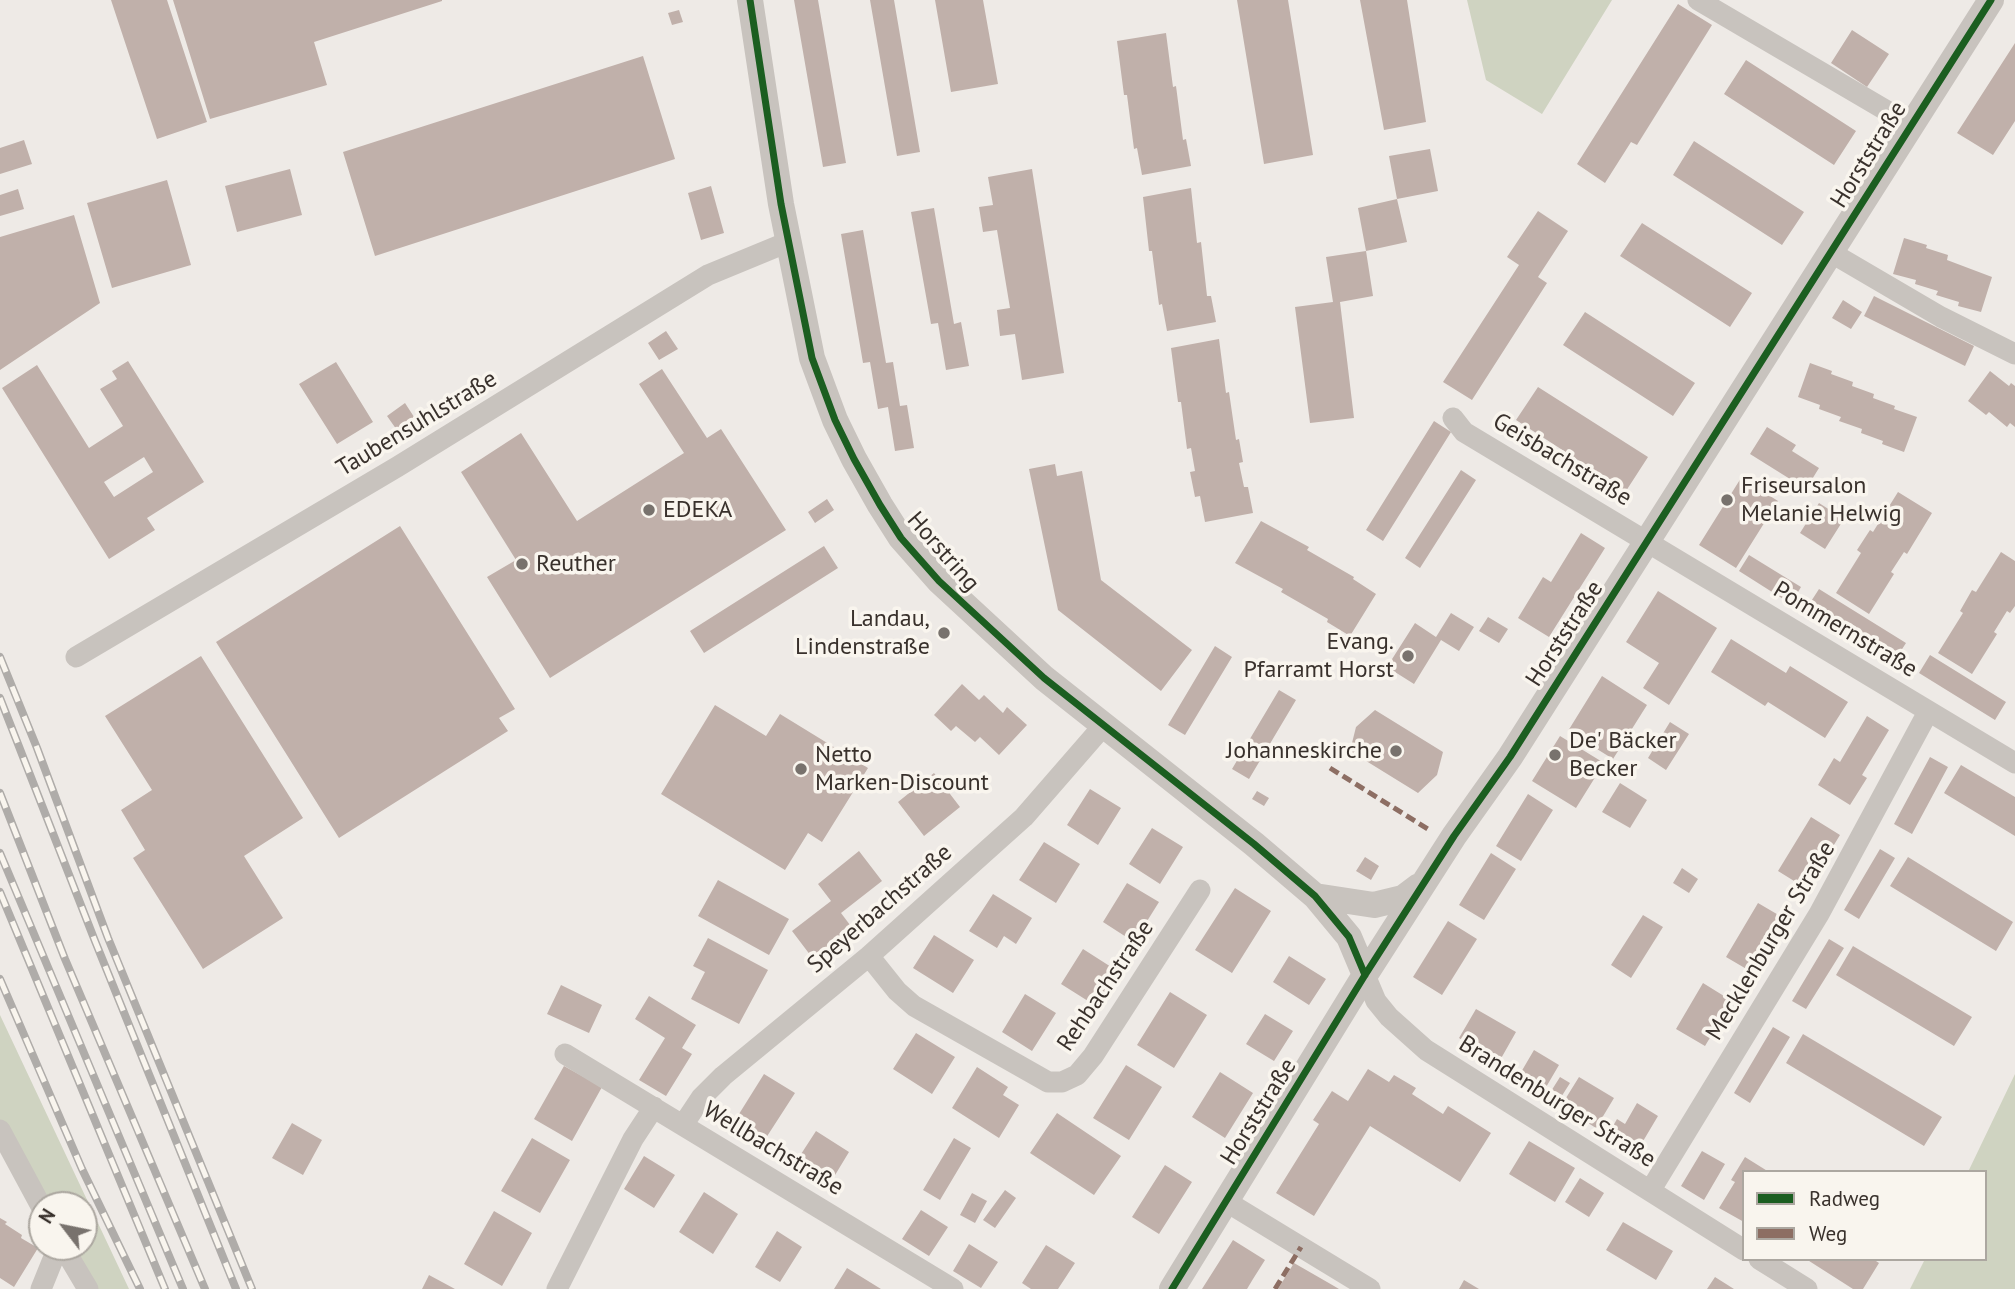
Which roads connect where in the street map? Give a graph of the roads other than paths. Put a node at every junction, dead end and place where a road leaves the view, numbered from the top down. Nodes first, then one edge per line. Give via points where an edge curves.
1 (750, 0) edge
2 (1698, 0) edge
3 (1991, 0) edge
4 (1911, 125) junction
5 (788, 242) junction
6 (1830, 252) junction
7 (2015, 354) edge
8 (1453, 418) dead end
9 (1647, 541) junction
10 (76, 657) dead end
11 (1928, 712) junction
12 (1104, 725) junction
13 (2015, 763) edge
14 (1424, 883) junction
15 (1200, 890) dead end
16 (1315, 896) junction
17 (869, 956) junction
18 (1365, 975) junction
19 (565, 1054) dead end
20 (654, 1107) junction
21 (683, 1125) junction
22 (0, 1130) edge
23 (33, 1191) edge
24 (1650, 1191) junction
25 (1227, 1202) junction
26 (1742, 1249) edge
27 (54, 1261) edge
28 (70, 1261) edge
29 (1762, 1261) edge
30 (40, 1289) edge
31 (88, 1289) edge
32 (557, 1289) edge
33 (953, 1289) edge
34 (1172, 1289) edge
35 (1370, 1289) edge
36 (1807, 1289) edge

1 - 5 street, Horstring
2 - 4 street
3 - 4 street, Horststraße
4 - 6 street, Horststraße
5 - 10 street, Taubensuhlstraße via 708,275
5 - 12 street, Horstring via 819,382 854,459 901,538 978,618
6 - 7 street
6 - 9 street, Horststraße
8 - 9 street, Geisbachstraße via 1464,432
9 - 11 street, Pommernstraße
9 - 14 street, Horststraße
11 - 13 street, Pommernstraße
11 - 24 street, Mecklenburger Straße via 1819,914
12 - 16 street, Horstring
12 - 17 street, Speyerbachstraße via 1024,817
14 - 16 street via 1403,898 1383,904
14 - 18 street, Horststraße
15 - 17 street, Rehbachstraße via 1093,1056 1077,1075 1062,1082 1048,1083 914,1006
16 - 18 street, Horstring via 1349,937
17 - 21 street, Speyerbachstraße via 723,1076
18 - 24 street, Brandenburger Straße via 1381,1008 1412,1040
18 - 25 street, Horststraße
19 - 20 street, Wellbachstraße
20 - 21 street, Wellbachstraße
20 - 32 street
21 - 33 street, Wellbachstraße
22 - 23 street
24 - 26 street, Brandenburger Straße
25 - 34 street, Horststraße
25 - 35 street
27 - 30 street
28 - 31 street
29 - 36 street

